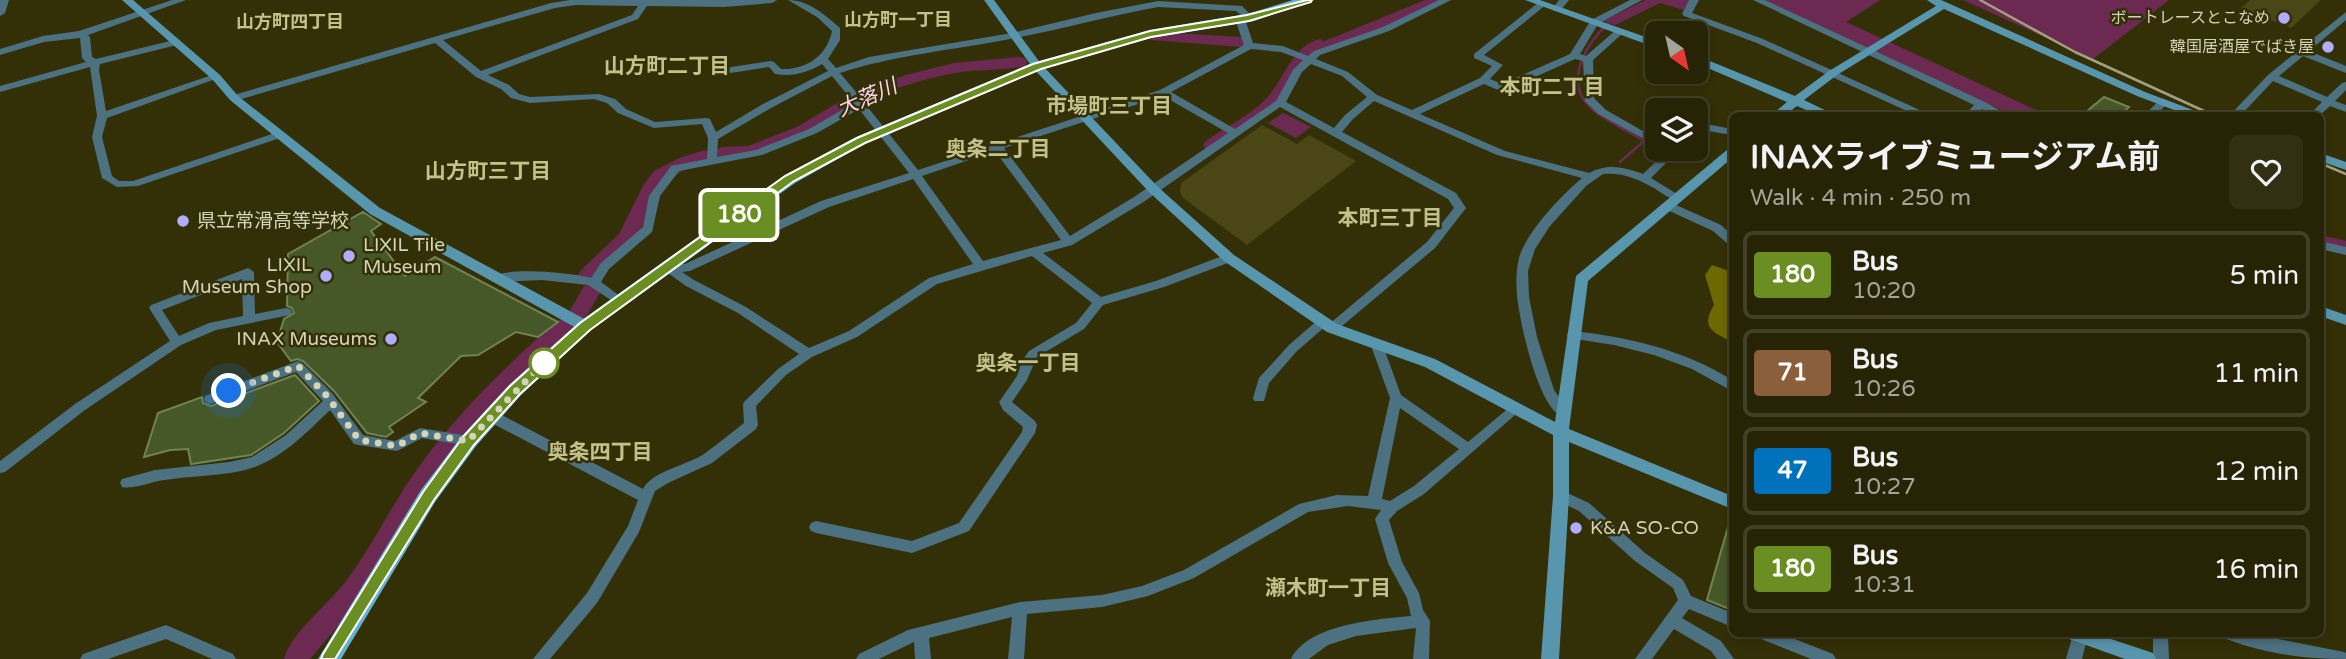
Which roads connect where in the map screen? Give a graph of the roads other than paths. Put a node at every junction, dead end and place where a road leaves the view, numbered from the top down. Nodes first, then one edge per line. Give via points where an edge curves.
1 (4, 0) edge
2 (127, 0) edge
3 (181, 0) edge
4 (772, 0) edge
5 (989, 0) edge
6 (1307, 0) edge
7 (1446, 0) edge
8 (1530, 0) edge
9 (1637, 0) edge
10 (1694, 0) edge
11 (1758, 0) edge
12 (1932, 0) edge
13 (798, 1) edge
14 (1156, 2) edge
15 (644, 4) junction
16 (1542, 4) junction
17 (1560, 4) edge
18 (1944, 5) junction
19 (141, 12) junction
20 (0, 13) edge
21 (2346, 15) edge
22 (1244, 18) junction
23 (1606, 26) junction
24 (80, 34) junction
25 (1012, 36) junction
26 (435, 38) junction
27 (1645, 41) edge
28 (174, 43) junction
29 (1249, 46) junction
30 (0, 52) edge
31 (1871, 52) junction
32 (2303, 52) junction
33 (1305, 57) junction
34 (1581, 58) junction
35 (823, 59) junction
36 (95, 63) junction
37 (1708, 64) edge
38 (1037, 66) junction
39 (2346, 69) edge
40 (731, 70) dead end
41 (833, 72) junction
42 (1833, 73) junction
43 (480, 75) junction
44 (216, 77) junction
45 (2272, 78) junction
46 (1484, 80) junction
47 (2346, 85) edge
48 (0, 89) edge
49 (1164, 92) junction
50 (878, 94) dead end
51 (1373, 97) junction
52 (234, 98) junction
53 (857, 100) junction
54 (1798, 101) junction
55 (2328, 102) junction
56 (1280, 103) junction
57 (2164, 103) junction
58 (1981, 104) junction
59 (2346, 109) edge
60 (1782, 112) edge
61 (1822, 112) edge
62 (1919, 112) edge
63 (1973, 112) edge
64 (1997, 112) edge
65 (2153, 112) edge
66 (2191, 112) edge
67 (2238, 112) edge
68 (2317, 112) edge
69 (1414, 113) junction
70 (102, 116) junction
71 (1085, 119) junction
72 (1708, 127) edge
73 (1729, 131) edge
74 (881, 132) junction
75 (1336, 132) junction
76 (1236, 134) junction
77 (279, 135) junction
78 (1645, 136) edge
79 (713, 138) junction
80 (998, 148) junction
81 (1729, 154) edge
82 (2324, 158) edge
83 (712, 160) junction
84 (1661, 161) edge
85 (2346, 166) edge
86 (914, 174) junction
87 (1590, 177) junction
88 (1645, 178) junction
89 (1153, 189) junction
90 (1671, 201) junction
91 (1729, 238) edge
92 (1068, 242) junction
93 (2324, 246) edge
94 (2346, 251) edge
95 (1035, 252) junction
96 (1229, 258) junction
97 (980, 266) junction
98 (669, 267) junction
99 (496, 278) junction
100 (594, 283) junction
101 (620, 302) junction
102 (1099, 302) junction
103 (286, 312) dead end
104 (2324, 312) edge
105 (249, 319) junction
106 (2346, 320) edge
107 (1327, 325) junction
108 (585, 326) junction
109 (1573, 335) junction
110 (177, 342) junction
111 (1376, 343) junction
112 (808, 354) junction
113 (1729, 384) edge
114 (1259, 398) dead end
115 (1396, 398) junction
116 (210, 399) dead end
117 (330, 402) junction
118 (1516, 409) junction
119 (1564, 413) junction
120 (491, 416) junction
121 (1561, 432) junction
122 (457, 439) junction
123 (1468, 449) junction
124 (0, 468) edge
125 (127, 483) dead end
126 (1561, 496) junction
127 (645, 497) junction
128 (1374, 502) junction
129 (1729, 502) edge
130 (1392, 507) junction
131 (816, 527) dead end
132 (1686, 601) junction
133 (1020, 608) junction
134 (1729, 619) edge
135 (1672, 620) junction
136 (1423, 621) junction
137 (921, 633) junction
138 (1773, 637) edge
139 (2081, 637) edge
140 (2087, 637) edge
141 (2161, 637) edge
142 (2242, 637) edge
143 (88, 659) edge
144 (228, 659) edge
145 (329, 659) edge
146 (541, 659) edge
147 (864, 659) edge
148 (923, 659) edge
149 (1016, 659) edge
150 (1299, 659) edge
151 (1421, 659) edge
152 (1550, 659) edge
153 (1643, 659) edge
154 (1726, 659) edge
155 (1828, 659) edge
156 (2074, 659) edge
157 (2147, 659) edge
158 (2161, 659) edge
159 (2344, 659) edge

1 - 20 street
2 - 19 street
3 - 19 street
4 - 15 street
5 - 25 street
6 - 22 main road
7 - 33 street via 1385,29
8 - 16 street
9 - 23 street
10 - 42 street via 1687,15
11 - 31 street
12 - 18 street
13 - 35 street via 837,30 836,43
14 - 22 street via 1239,8
14 - 25 street
15 - 26 street via 554,5
15 - 43 street via 635,17
16 - 17 street
16 - 46 street via 1477,56 1498,65
17 - 23 street
18 - 31 street
18 - 57 street
19 - 24 street
19 - 28 street
21 - 32 street
22 - 29 street
22 - 38 main road via 1150,34
23 - 27 street
23 - 34 street
23 - 34 street
24 - 30 street
24 - 36 street via 85,37 87,58
25 - 38 street
25 - 41 street via 883,57
26 - 43 street
26 - 52 street
28 - 36 street
28 - 44 street
29 - 33 street via 1283,49
29 - 49 street
31 - 42 street
31 - 58 street
32 - 39 street
32 - 45 street
33 - 51 street via 1345,74
33 - 56 street
34 - 46 street via 1502,88
34 - 78 street via 1589,99 1602,112
35 - 40 street via 794,74 778,72 771,64
35 - 41 street
36 - 48 street
36 - 70 street
37 - 54 street
38 - 71 street
38 - 74 main road
41 - 53 street
41 - 79 street
42 - 54 street
42 - 62 street
43 - 79 street via 530,100 595,96 654,125 706,121
44 - 52 street
44 - 70 street
45 - 55 street
45 - 67 street
46 - 69 street
47 - 55 street
49 - 71 street
49 - 76 street
50 - 53 street
51 - 69 street
51 - 75 street
52 - 77 street
53 - 74 street
53 - 83 street via 813,131 758,153
54 - 60 street
54 - 61 street
55 - 59 street
55 - 68 street
56 - 75 street
56 - 76 street
57 - 65 street
57 - 66 street
58 - 63 street
58 - 64 street
69 - 87 street via 1501,153
70 - 77 street via 97,137 107,178 117,184 144,181
71 - 80 street
71 - 89 street
72 - 73 street
74 - 86 street
74 - 98 main road via 790,179
75 - 107 street via 1452,196 1460,208 1431,245
76 - 89 street
77 - 99 street via 375,211
79 - 83 street
80 - 86 street
80 - 92 street
81 - 90 street
82 - 85 street
83 - 100 street via 675,168 655,196 648,229 605,267
84 - 88 street
86 - 97 street
86 - 98 street via 825,204 686,268
87 - 88 street via 1611,171
87 - 119 street via 1531,243 1523,273 1529,331 1552,404
88 - 90 street
89 - 92 street
89 - 96 street
90 - 91 street
90 - 109 street via 1581,279
92 - 95 street
93 - 94 street
95 - 97 street
95 - 102 street
96 - 102 street
96 - 107 street
97 - 112 street via 933,281 853,334
98 - 101 main road
98 - 112 street
99 - 100 street via 560,277
99 - 108 street
100 - 101 street
101 - 108 main road
102 - 131 street via 1080,326 1027,361 1023,377 1006,401 1030,425 1028,433 964,527 912,547
103 - 105 street
104 - 106 street
105 - 110 street via 213,326
105 - 110 street via 248,272 155,309
107 - 111 street
107 - 114 street via 1269,374
108 - 120 main road
109 - 113 street via 1602,337 1657,353 1706,370
109 - 119 street
110 - 124 street
111 - 115 street
111 - 118 street via 1430,363
112 - 127 street via 749,405 751,425 707,459 663,478
115 - 123 street
115 - 128 street
116 - 117 street via 298,366
117 - 122 street via 359,440 397,446 420,433
117 - 125 street via 279,449 246,464
118 - 121 street
118 - 123 street
119 - 121 street
120 - 122 main road
120 - 127 street
121 - 126 street
121 - 129 street
122 - 145 main road via 428,496
123 - 130 street
126 - 132 street via 1584,507 1678,584
126 - 152 street
127 - 146 street via 634,528 592,598
128 - 130 street
128 - 133 street via 1341,499 1304,508 1189,574 1143,592 1102,601
130 - 136 street via 1382,519 1395,563
132 - 134 street
132 - 135 street
133 - 137 street
133 - 149 street
135 - 153 street
135 - 154 street via 1716,646
136 - 150 street via 1361,628 1317,643
136 - 151 street
137 - 147 street
137 - 148 street
138 - 155 street
139 - 156 street
140 - 157 street
141 - 158 street
142 - 159 street
143 - 144 street via 166,632

